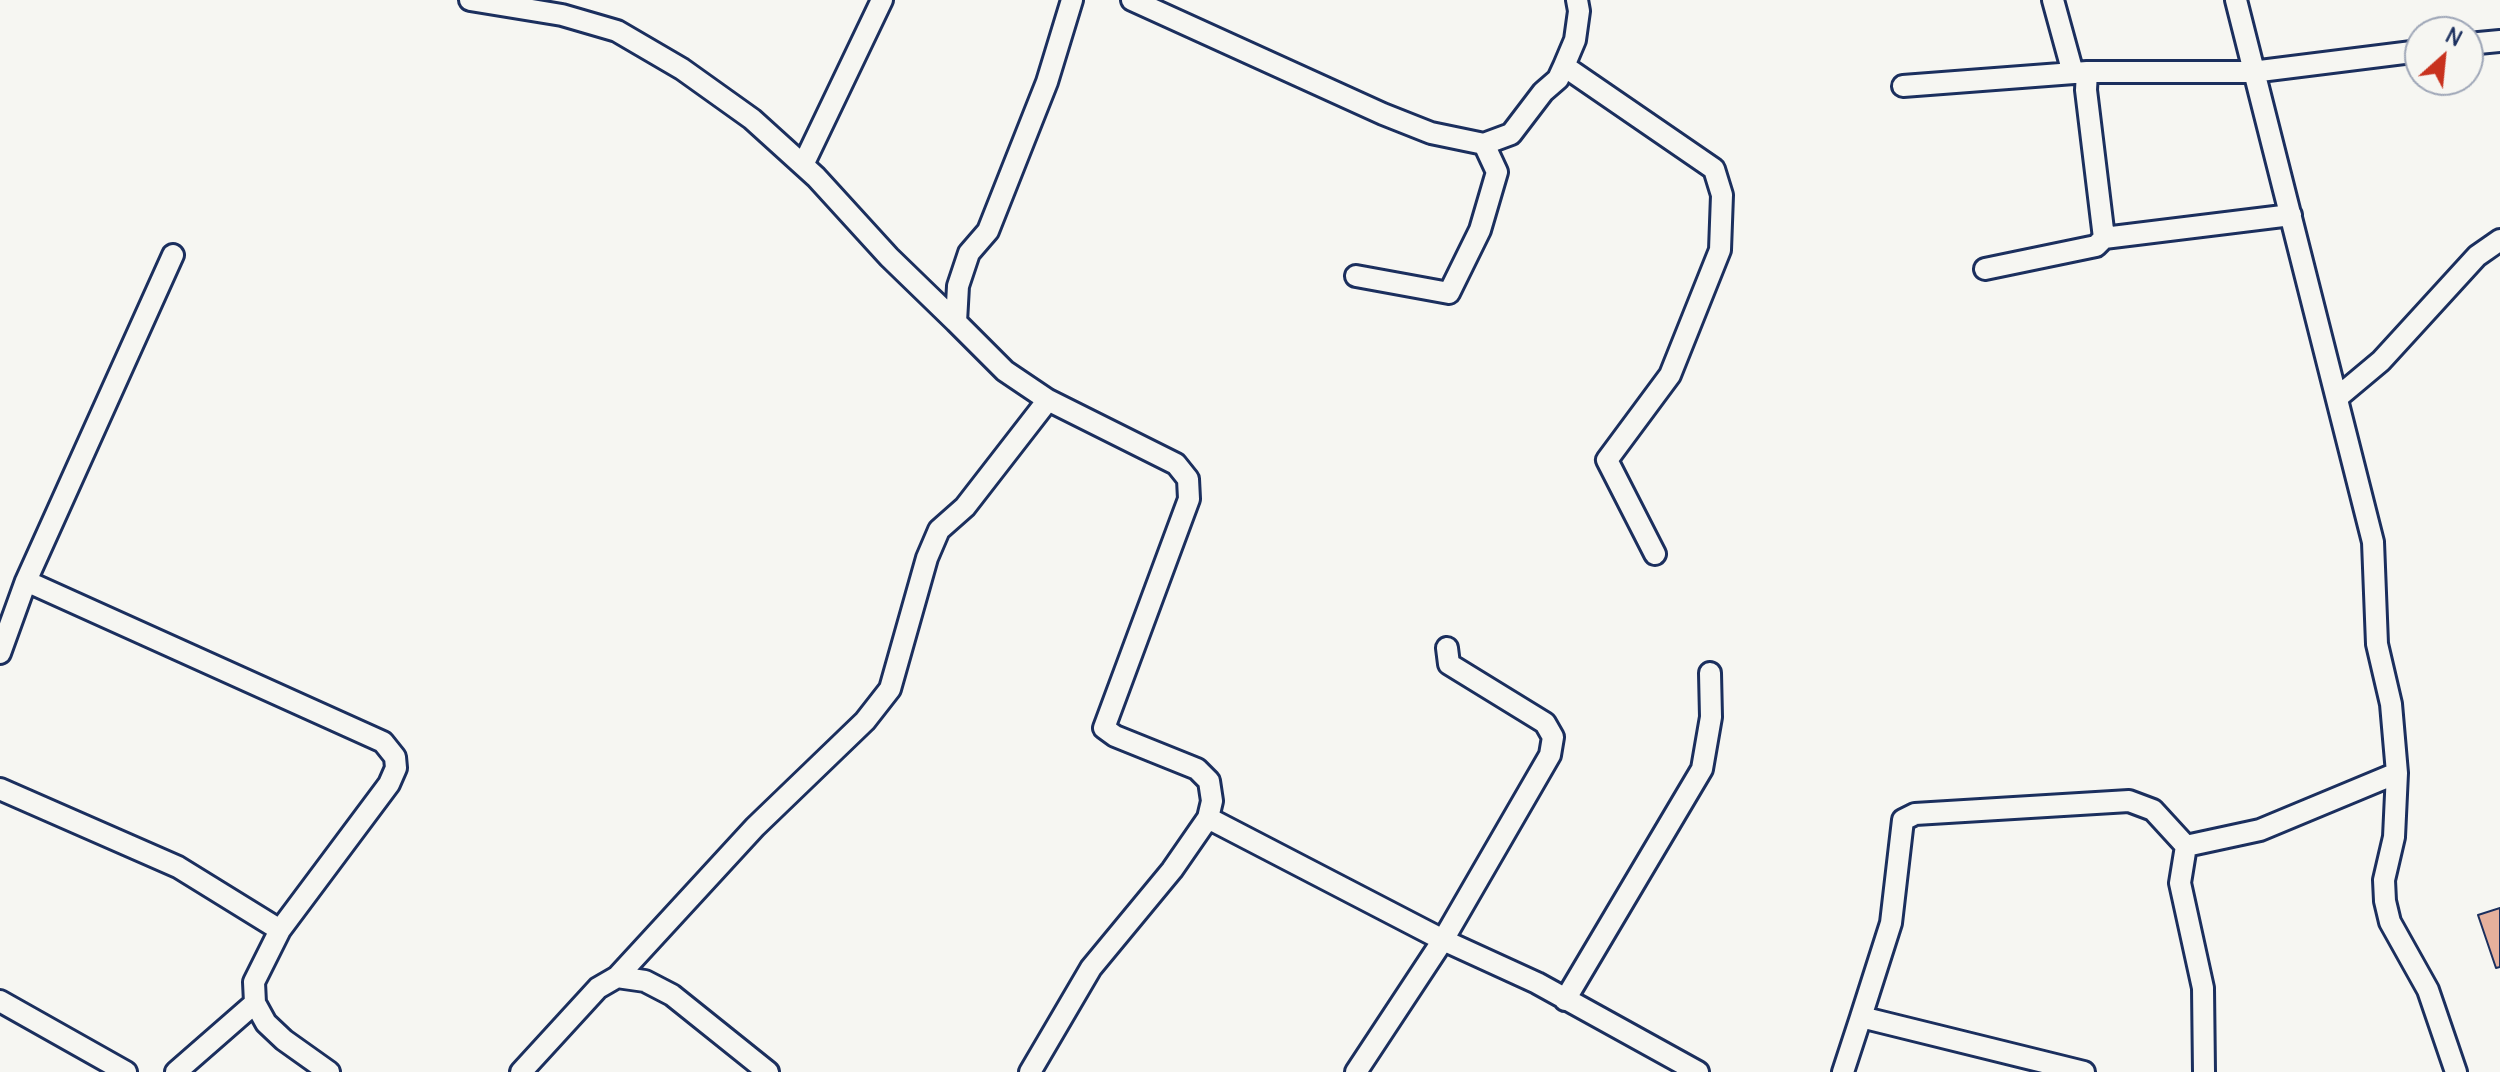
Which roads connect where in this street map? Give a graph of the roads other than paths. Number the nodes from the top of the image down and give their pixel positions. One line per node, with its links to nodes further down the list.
1 (470, 0): 15 (street)
2 (882, 0): 15 (street)
3 (1072, 0): 23 (street)
4 (1132, 0): 14 (street)
5 (1577, 0): 9 (street)
6 (2053, 0): 10 (street)
7 (2236, 0): 11 (street)
8 (2404, 53): 11 (street)
9 (1564, 66): 13 (street); 26 (street)
10 (2080, 72): 11 (street); 12 (street); 18 (street)
11 (2252, 72): 17 (street)
12 (1903, 86)
13 (1511, 134): 14 (street); 16 (street)
14 (1484, 144): 16 (street)
15 (803, 165): 23 (street)
16 (1497, 172): 22 (street)
17 (2291, 215): 18 (street); 24 (street)
18 (2104, 238): 21 (street)
19 (2500, 240): 24 (street)
20 (173, 255): 27 (street)
21 (1985, 269)
22 (1356, 276)
23 (956, 322): 25 (street)
24 (2338, 397): 31 (street)
25 (1048, 400): 33 (street); 37 (street)
26 (1655, 554)
27 (26, 581): 29 (street); 35 (street)
28 (1447, 648): 36 (street)
29 (0, 653)
30 (1710, 673): 38 (street)
31 (2397, 773): 34 (street); 53 (street)
32 (0, 789): 35 (street)
33 (1208, 818): 36 (street); 47 (street)
34 (2186, 846): 41 (street); 52 (street)
35 (280, 930): 40 (street)
36 (1443, 940): 38 (street); 48 (street)
37 (617, 977): 45 (street); 46 (street)
38 (1565, 1000): 49 (street)
39 (0, 1001): 42 (street)
40 (255, 1003): 43 (street); 44 (street)
41 (1861, 1017): 50 (street); 51 (street)
42 (126, 1072)
43 (176, 1072)
44 (329, 1072)
45 (521, 1072)
46 (768, 1072)
47 (1030, 1072)
48 (1356, 1072)
49 (1698, 1072)
50 (1843, 1072)
51 (2084, 1072)
52 (2204, 1072)
53 (2456, 1072)

